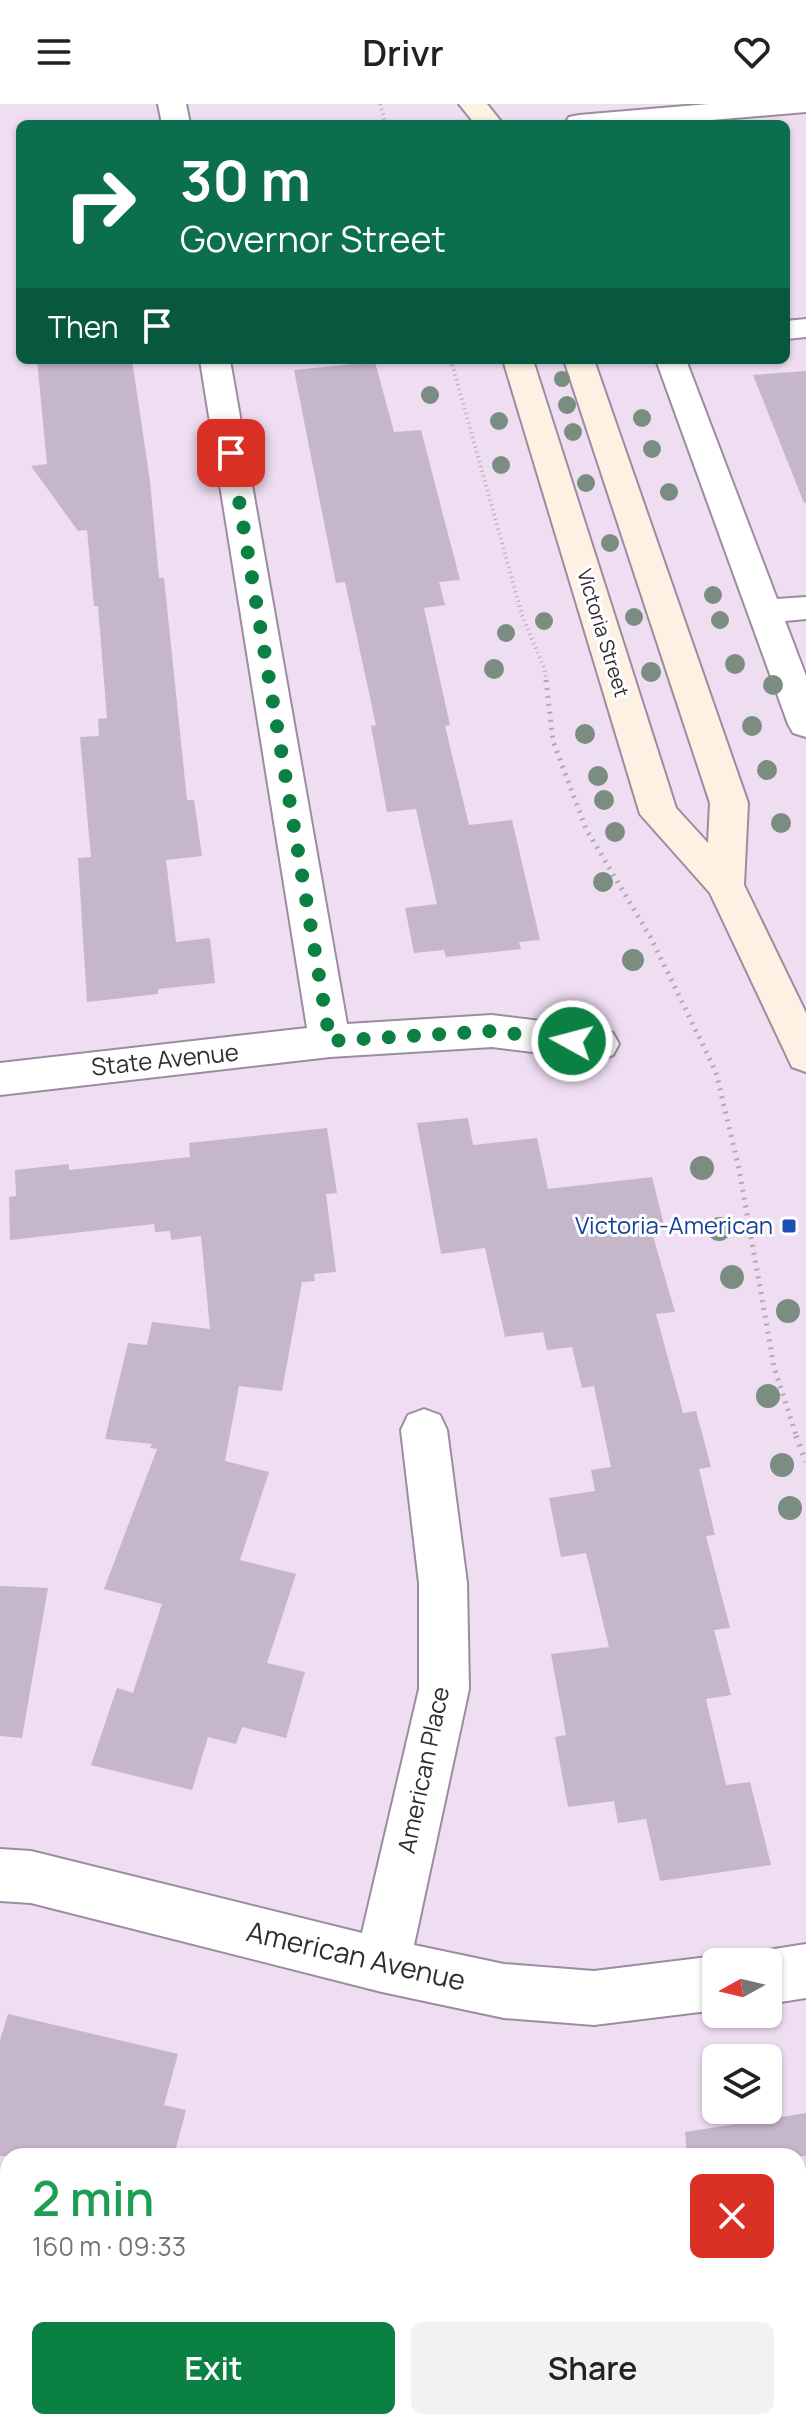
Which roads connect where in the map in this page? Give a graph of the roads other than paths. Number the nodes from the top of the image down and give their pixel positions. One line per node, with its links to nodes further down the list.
1 (806, 104): 2 (street)
2 (624, 120)
3 (216, 364): 11 (street)
4 (519, 364): 10 (main road, Victoria Street)
5 (580, 364): 10 (main road, Victoria Street)
6 (672, 364): 8 (street)
7 (806, 608): 8 (street)
8 (764, 612): 9 (street)
9 (806, 724)
10 (725, 885): 13 (main road, Victoria Street)
11 (330, 1041): 12 (street, State Avenue); 14 (street, State Avenue)
12 (599, 1044)
13 (806, 1056)
14 (0, 1079)
15 (424, 1430): 17 (street, American Place)
16 (0, 1875): 17 (street, American Avenue)
17 (382, 1965): 20 (street, American Avenue)
18 (806, 1971): 19 (street)
19 (782, 1975)
20 (702, 1985)

